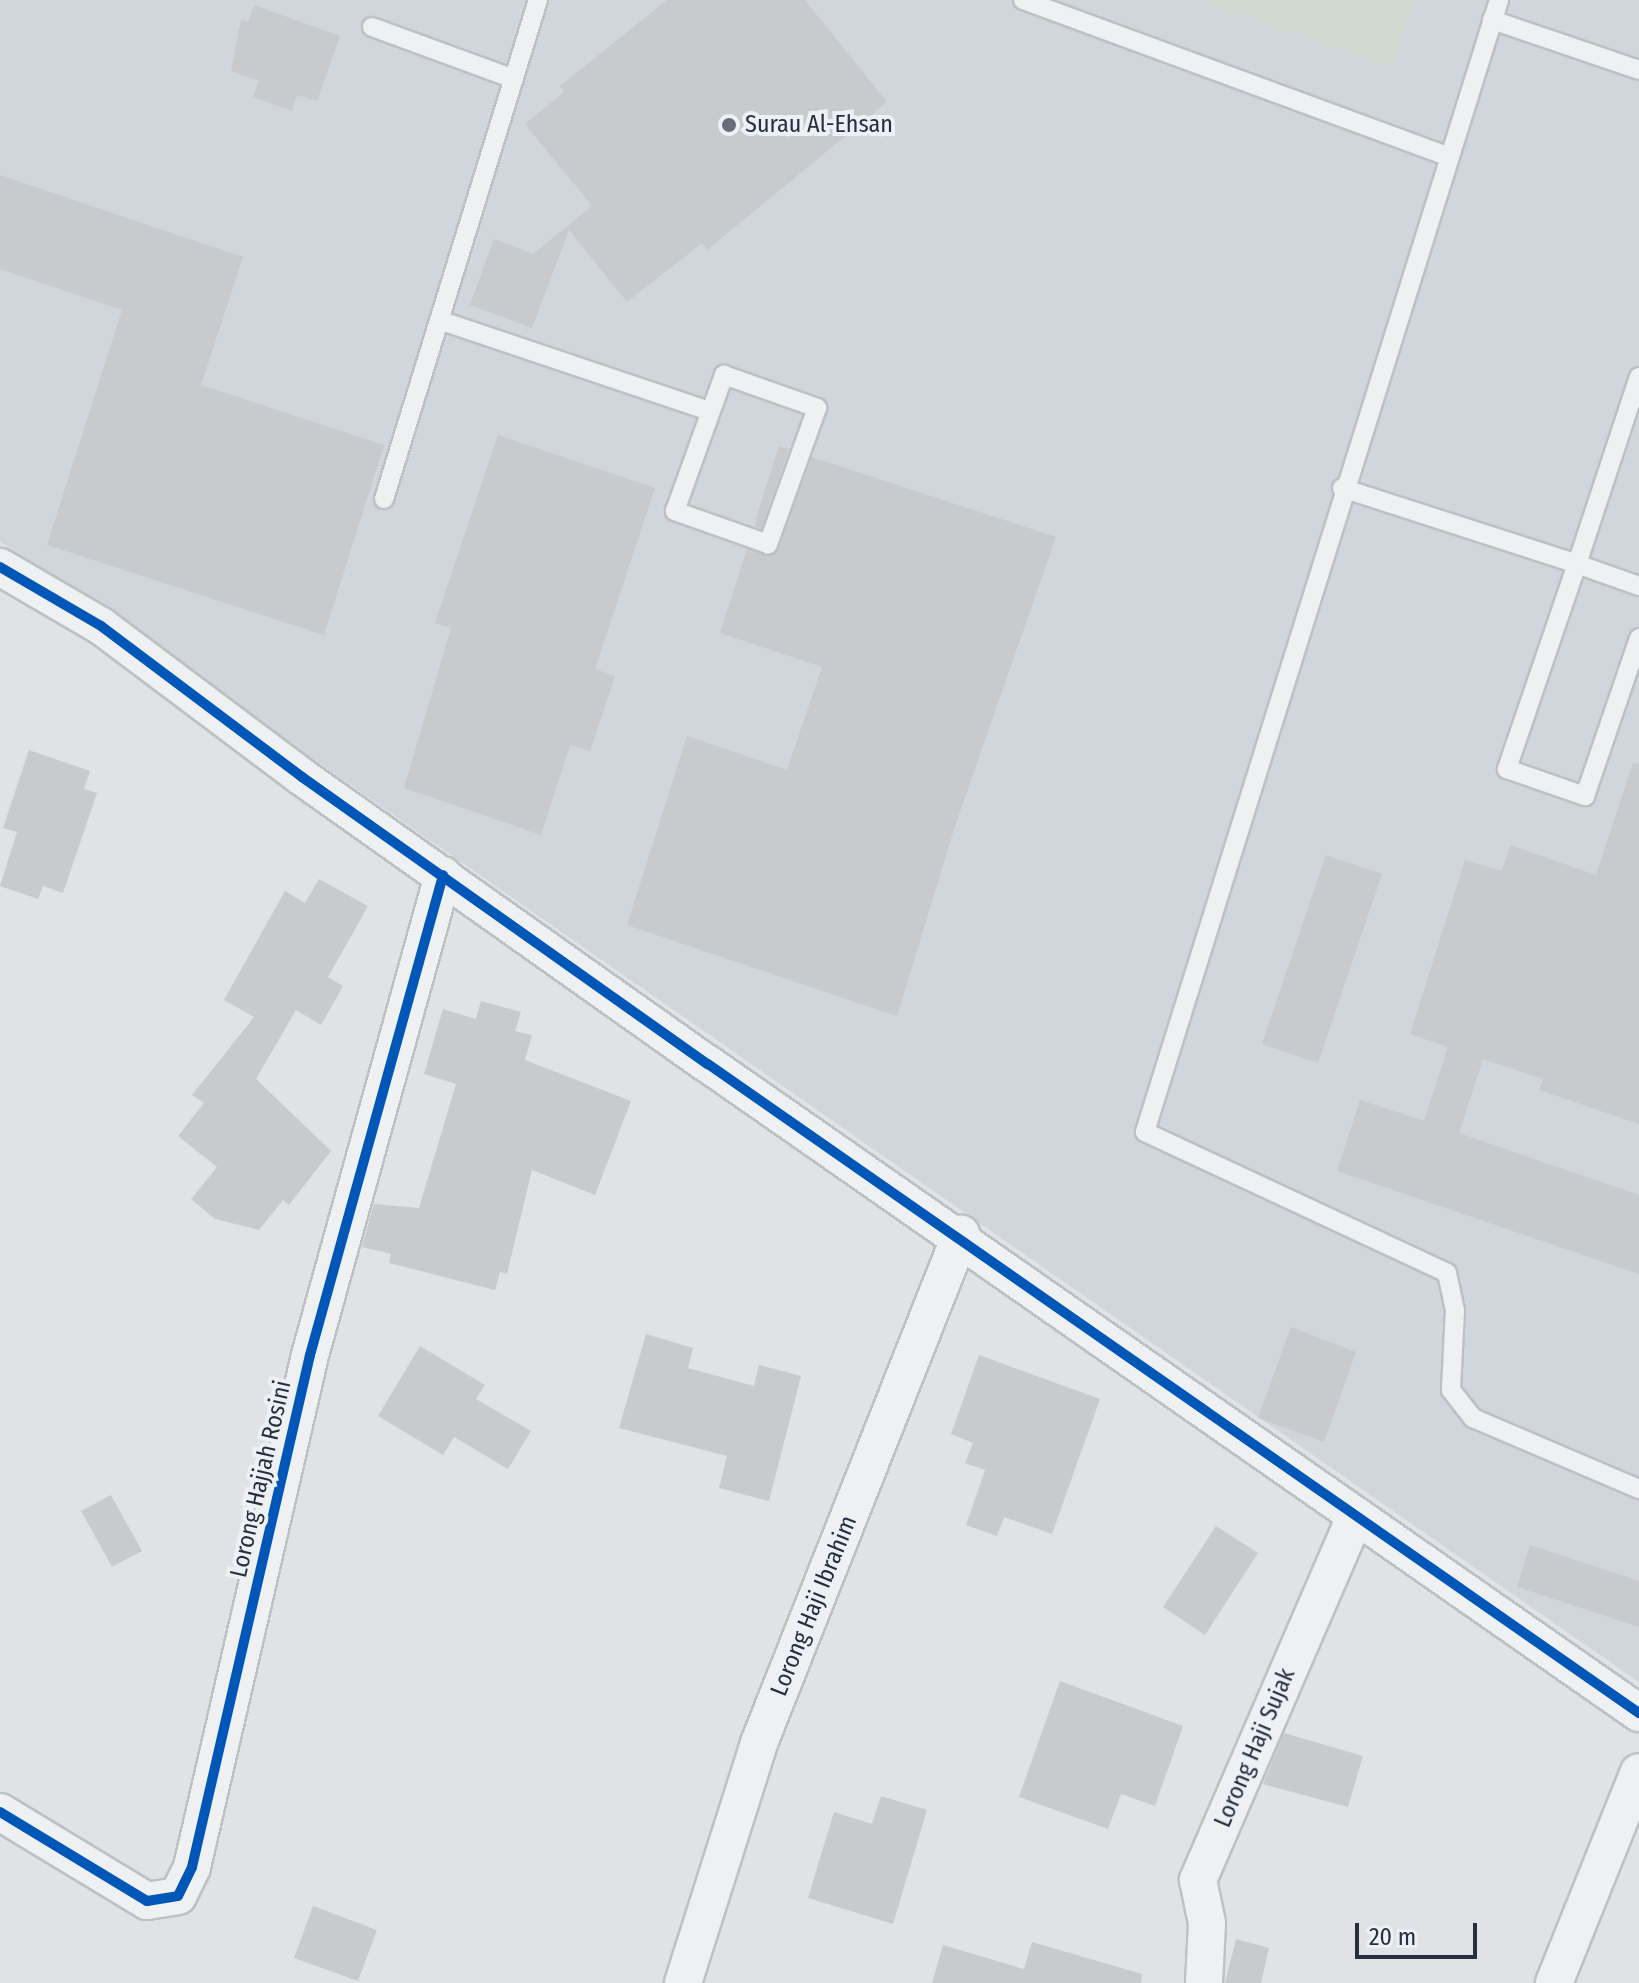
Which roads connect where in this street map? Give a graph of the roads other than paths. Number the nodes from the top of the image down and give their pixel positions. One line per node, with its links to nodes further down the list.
1 (538, 0): 7 (lane)
2 (1023, 0): 8 (lane)
3 (1499, 0): 4 (lane)
4 (1492, 20): 6 (lane); 8 (lane)
5 (372, 27): 7 (lane)
6 (1639, 70)
7 (514, 79): 9 (lane)
8 (1448, 156): 13 (lane)
9 (439, 320): 11 (lane); 14 (lane)
10 (1639, 377): 12 (lane)
11 (710, 411): 11 (lane)
12 (1631, 427): 15 (lane)
13 (1342, 488): 15 (lane); 21 (lane)
14 (384, 499)
15 (1577, 564): 17 (lane); 18 (lane)
16 (0, 567): 19 (street)
17 (1639, 586)
18 (1639, 638)
19 (443, 875): 20 (street); 25 (street, Lorong Hajjah Rosini)
20 (961, 1234): 22 (street); 26 (street, Lorong Haji Ibrahim)
21 (1639, 1489)
22 (1354, 1520): 23 (street); 27 (street, Lorong Haji Sujak)
23 (1639, 1713)
24 (1639, 1772): 28 (street)
25 (0, 1812)
26 (683, 1983)
27 (1204, 1983)
28 (1554, 1983)

